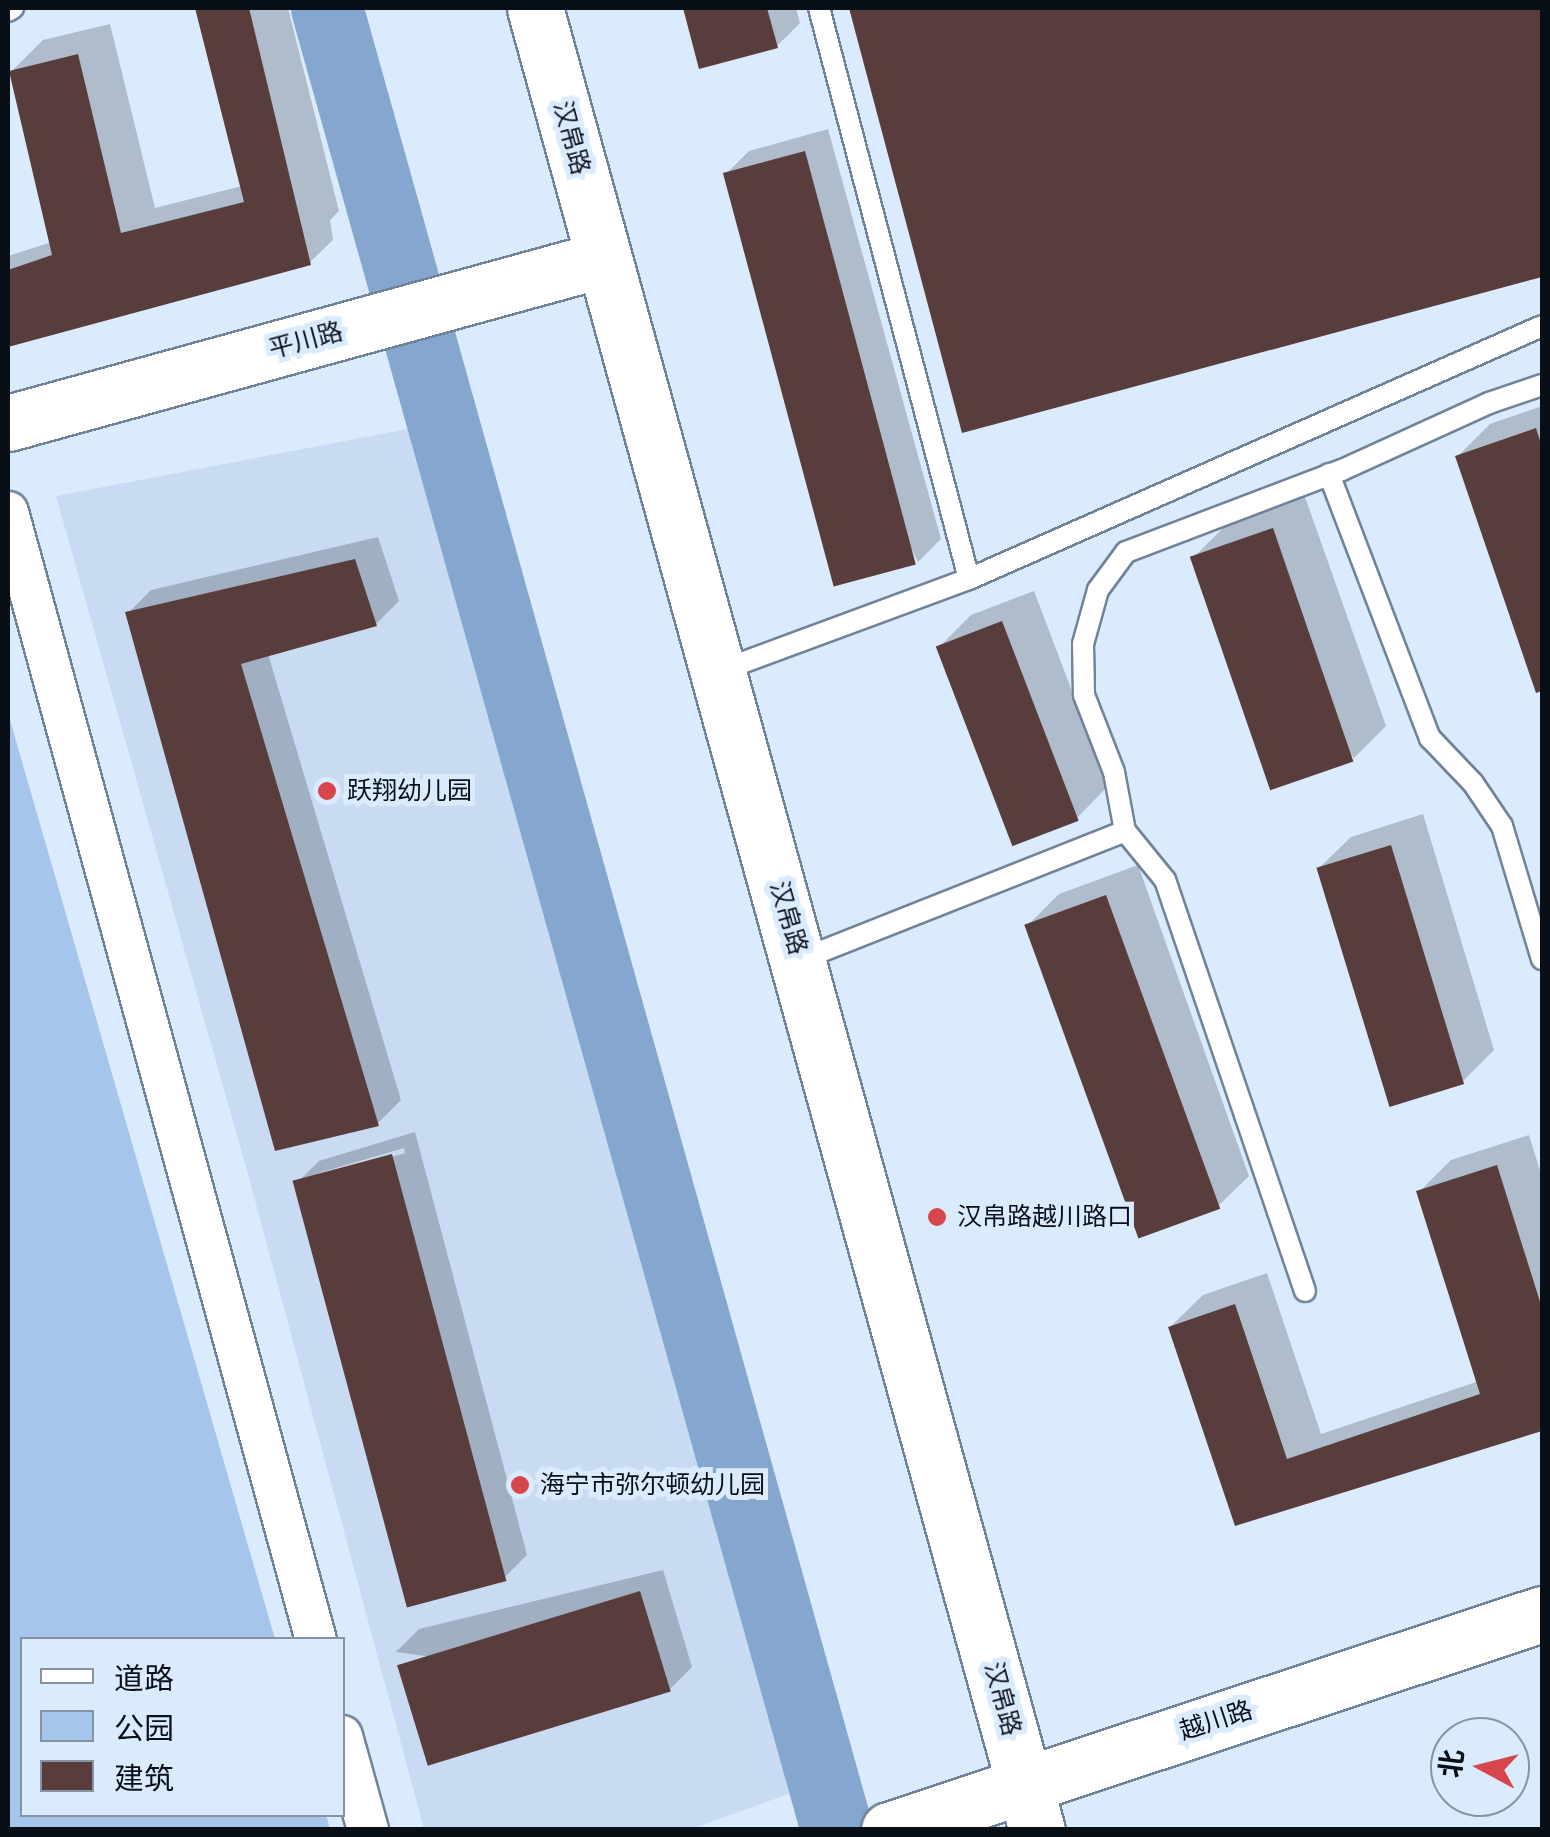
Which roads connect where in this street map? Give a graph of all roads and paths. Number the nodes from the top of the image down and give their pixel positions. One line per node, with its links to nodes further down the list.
1 (536, 8): 3 (street, 汉帛路)
2 (820, 8): 9 (lane)
3 (582, 266): 6 (street, 平川路); 10 (street, 汉帛路)
4 (1542, 326): 9 (lane)
5 (1542, 385): 7 (lane)
6 (8, 423)
7 (1329, 474): 11 (lane); 12 (lane)
8 (8, 512): 16 (street)
9 (969, 579): 10 (lane)
10 (718, 672): 13 (street, 汉帛路)
11 (1124, 831): 13 (lane); 14 (lane)
12 (1542, 958)
13 (800, 960): 18 (street, 汉帛路)
14 (1305, 1291)
15 (1542, 1614): 18 (street, 越川路)
16 (315, 1637)
17 (345, 1747): 19 (street)
18 (1016, 1804): 20 (street, 越川路)
19 (368, 1830)
20 (890, 1830)

